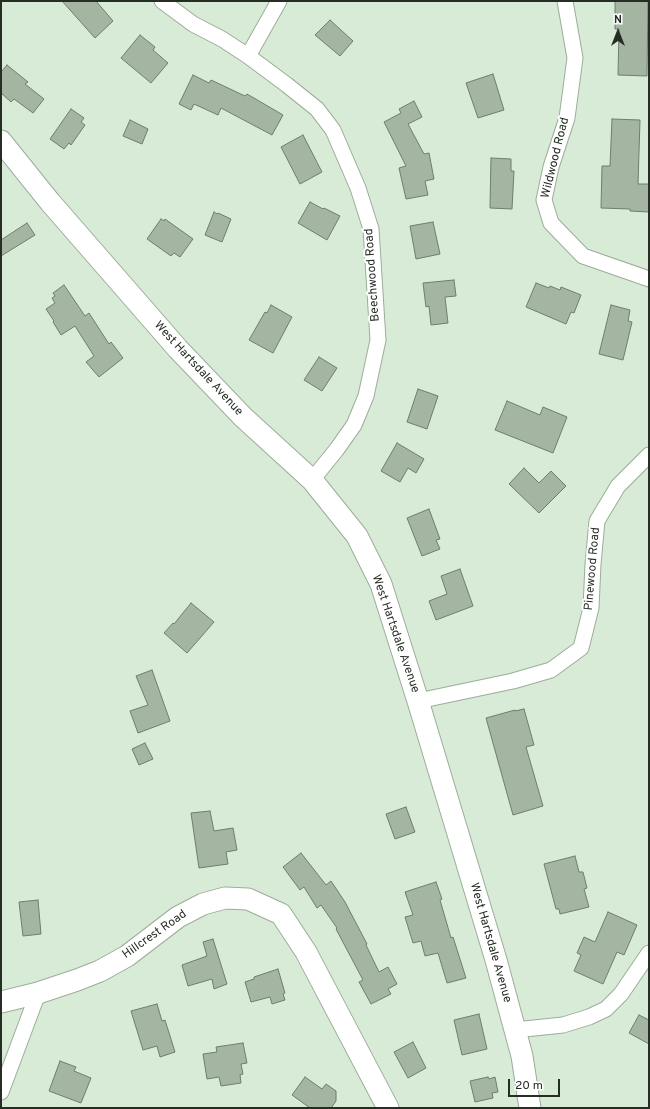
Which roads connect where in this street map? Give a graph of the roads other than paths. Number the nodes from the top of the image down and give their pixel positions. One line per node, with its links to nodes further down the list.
1 (162, 1): 4 (street, Beechwood Road)
2 (279, 1): 4 (street)
3 (565, 1): 6 (street, Wildwood Road)
4 (248, 56): 8 (street, Beechwood Road)
5 (1, 141): 8 (main road, West Hartsdale Avenue)
6 (649, 279)
7 (649, 455): 9 (street, Pinewood Road)
8 (312, 480): 9 (main road, West Hartsdale Avenue)
9 (418, 701): 13 (main road, West Hartsdale Avenue)
10 (649, 953): 13 (street)
11 (38, 993): 12 (main road, Hillcrest Road); 14 (street); 15 (main road, Hillcrest Road)
12 (1, 1002)
13 (515, 1030): 16 (main road, West Hartsdale Avenue)
14 (1, 1092)
15 (388, 1108)
16 (530, 1108)

